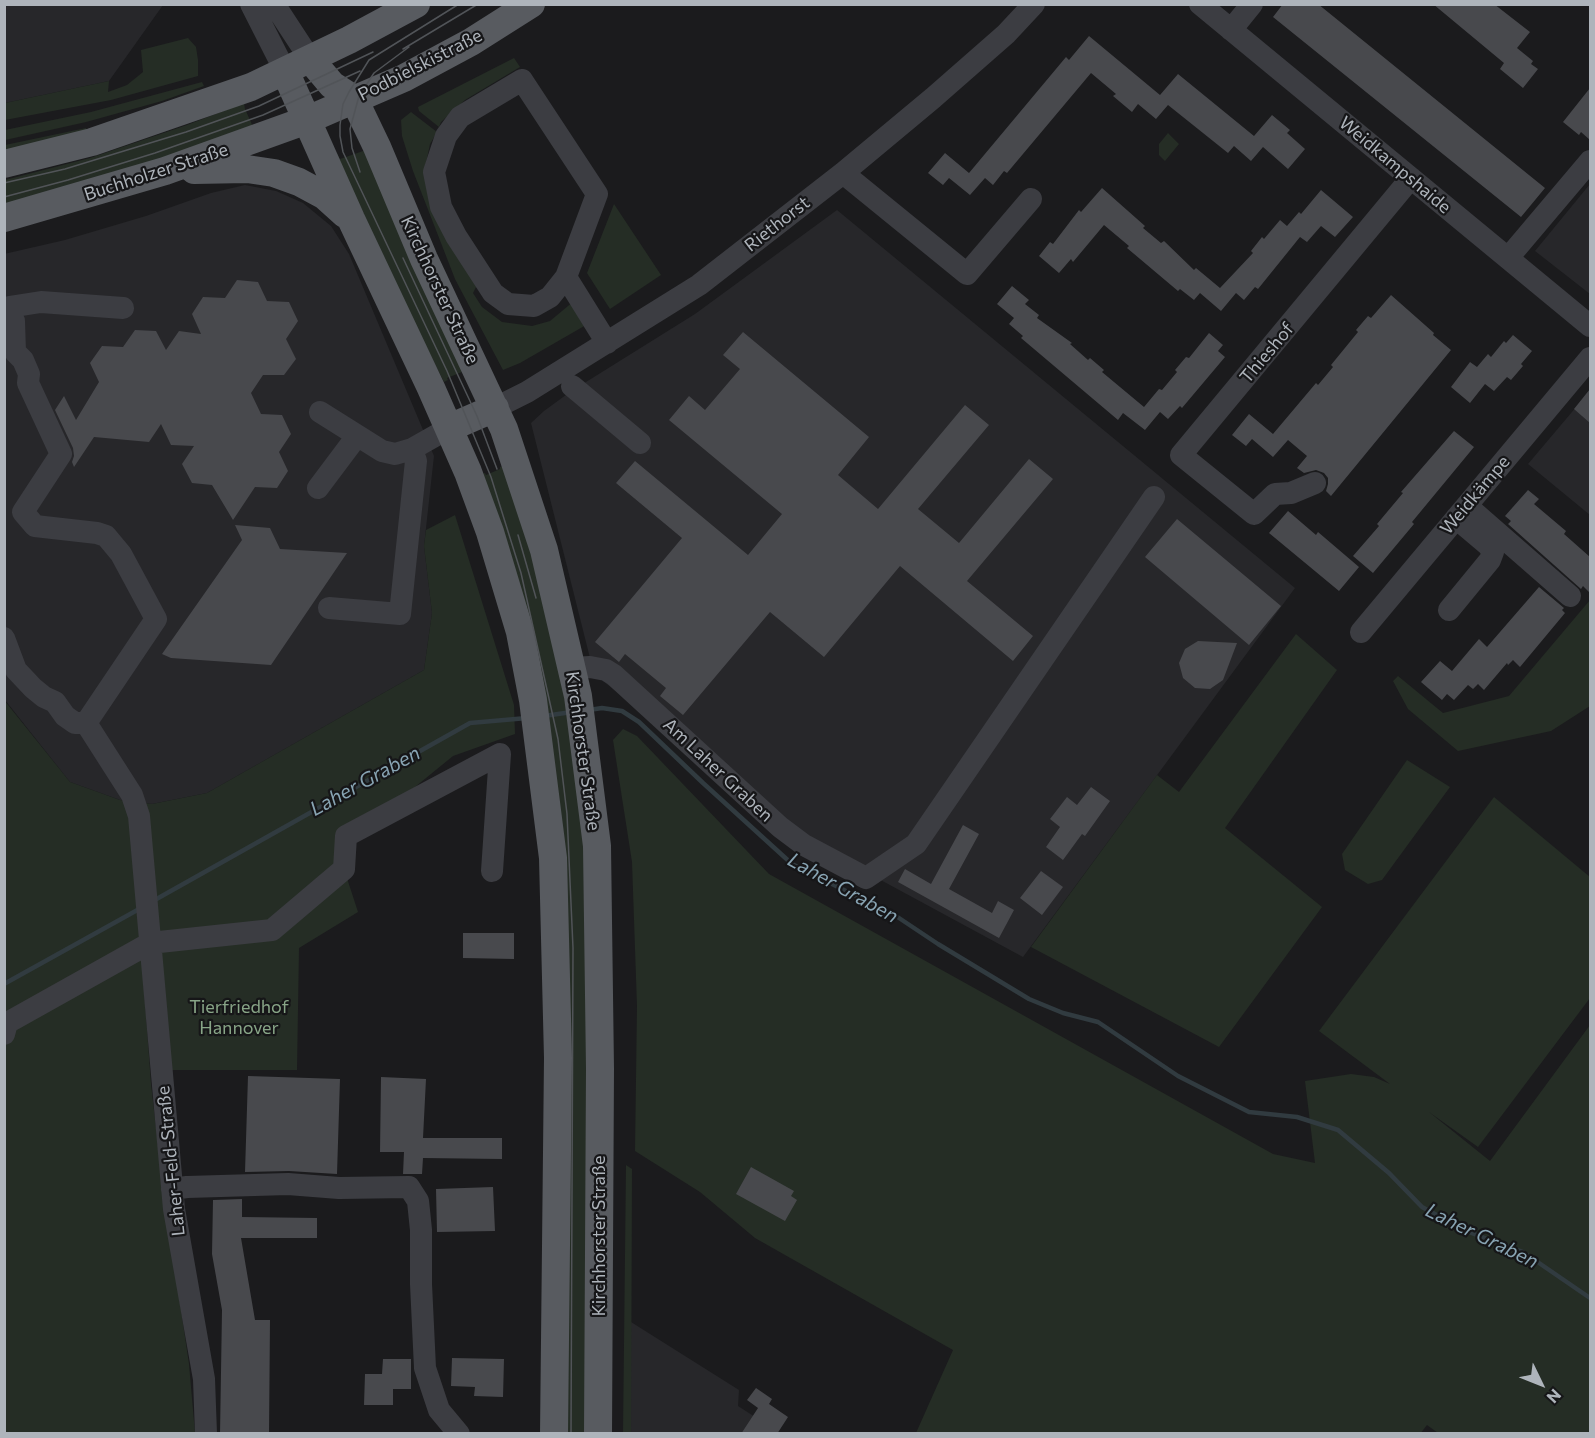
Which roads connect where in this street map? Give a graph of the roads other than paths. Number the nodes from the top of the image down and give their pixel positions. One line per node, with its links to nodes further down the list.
1 (251, 4): 10 (street)
2 (274, 4): 9 (street)
3 (416, 4): 9 (main road)
4 (531, 4): 11 (main road, Podbielskistraße)
5 (1034, 4): 16 (street, Riethorst)
6 (1200, 4): 8 (street, Weidkampshaide)
7 (1252, 4): 8 (street)
8 (1231, 30): 17 (street, Weidkampshaide)
9 (310, 59): 10 (main road); 11 (main road, Kirchhorster Straße)
10 (285, 72): 12 (main road); 14 (main road)
11 (354, 99): 12 (main road, Podbielskistraße); 29 (main road, Kirchhorster Straße)
12 (307, 120): 15 (main road, Buchholzer Straße); 20 (main road)
13 (1590, 161): 21 (street)
14 (4, 164)
15 (165, 171): 19 (main road, Buchholzer Straße); 20 (main road)
16 (843, 173): 18 (street); 26 (street, Riethorst)
17 (1411, 178): 21 (street, Weidkampshaide); 35 (street, Thieshof)
18 (1031, 199)
19 (4, 218)
20 (351, 219): 31 (main road)
21 (1508, 258): 25 (street, Weidkampshaide)
22 (566, 277): 22 (street); 26 (street)
23 (123, 309): 24 (street)
24 (4, 314): 45 (street)
25 (1590, 326)
26 (607, 343): 29 (street, Riethorst)
27 (1590, 358): 38 (street, Weidkämpe)
28 (572, 386): 33 (street)
29 (495, 408): 31 (main road); 44 (main road, Kirchhorster Straße)
30 (320, 412): 32 (street)
31 (449, 428): 34 (street); 52 (main road)
32 (357, 436): 34 (street); 36 (street)
33 (640, 443)
34 (412, 449): 40 (street)
35 (1315, 483)
36 (318, 488)
37 (1154, 497): 44 (street, Am Laher Graben)
38 (1461, 512): 39 (street); 41 (street); 42 (street, Weidkämpe)
39 (1570, 596)
40 (329, 608)
41 (1449, 610)
42 (1361, 632)
43 (4, 638): 45 (street)
44 (572, 668): 53 (main road, Kirchhorster Straße)
45 (86, 723): 47 (street, Laher-Feld-Straße)
46 (492, 871): 47 (street)
47 (150, 943): 48 (street); 49 (street, Laher-Feld-Straße)
48 (4, 1034)
49 (172, 1189): 50 (street, Laher-Feld-Straße); 51 (street)
50 (206, 1434)
51 (459, 1434)
52 (554, 1434)
53 (598, 1434)

